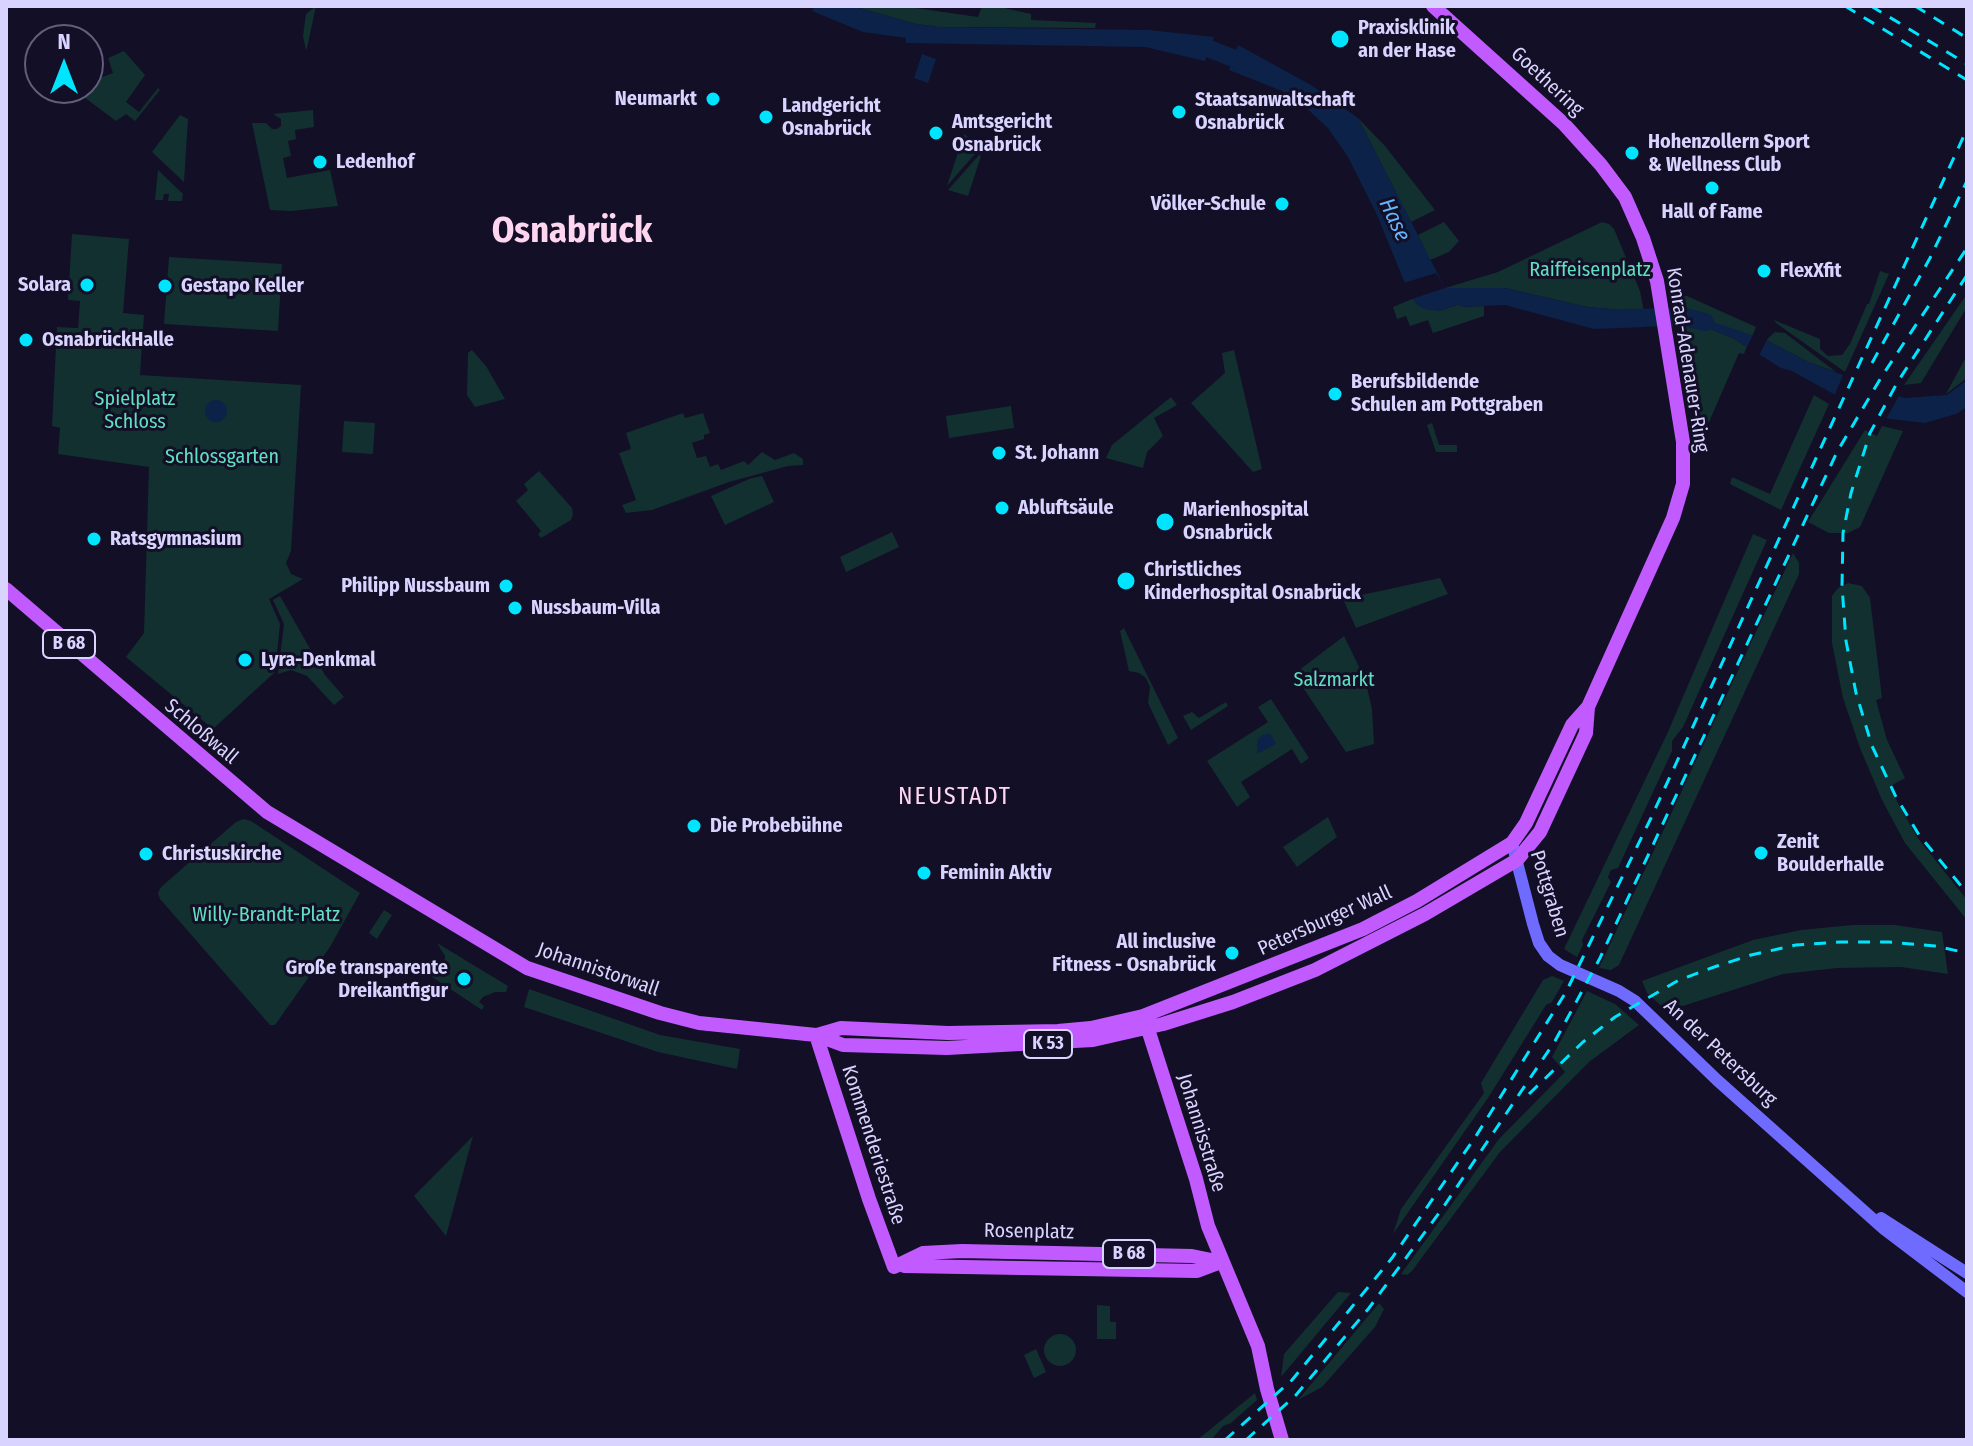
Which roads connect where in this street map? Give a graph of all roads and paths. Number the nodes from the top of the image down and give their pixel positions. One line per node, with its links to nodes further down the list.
1 (1433, 6): 2 (main road, Goethering)
2 (1625, 197): 4 (main road, Konrad-Adenauer-Ring)
3 (6, 589): 7 (main road, Schloßwall / B 68)
4 (1588, 707): 5 (main road, Konrad-Adenauer-Ring); 6 (main road, Konrad-Adenauer-Ring)
5 (1512, 843): 6 (main road, Pottgraben); 9 (main road, Petersburger Wall / K 53)
6 (1517, 860): 8 (main road, Pottgraben); 9 (main road, Petersburger Wall / K 53)
7 (385, 885): 10 (main road, Johannistorwall / B 68)
8 (1548, 956): 11 (main road, An der Petersburg)
9 (1146, 1022): 10 (main road, Johannistorwall / K 53); 12 (main road, Johannisstraße)
10 (816, 1035): 13 (main road, Kommenderiestraße / B 68)
11 (1852, 1198): 14 (main road, An der Petersburg); 15 (main road, An der Petersburg)
12 (1221, 1262): 13 (main road, Rosenplatz / B 68); 16 (main road, Johannisstraße)
13 (894, 1267)
14 (1967, 1273)
15 (1967, 1292)
16 (1283, 1439)

